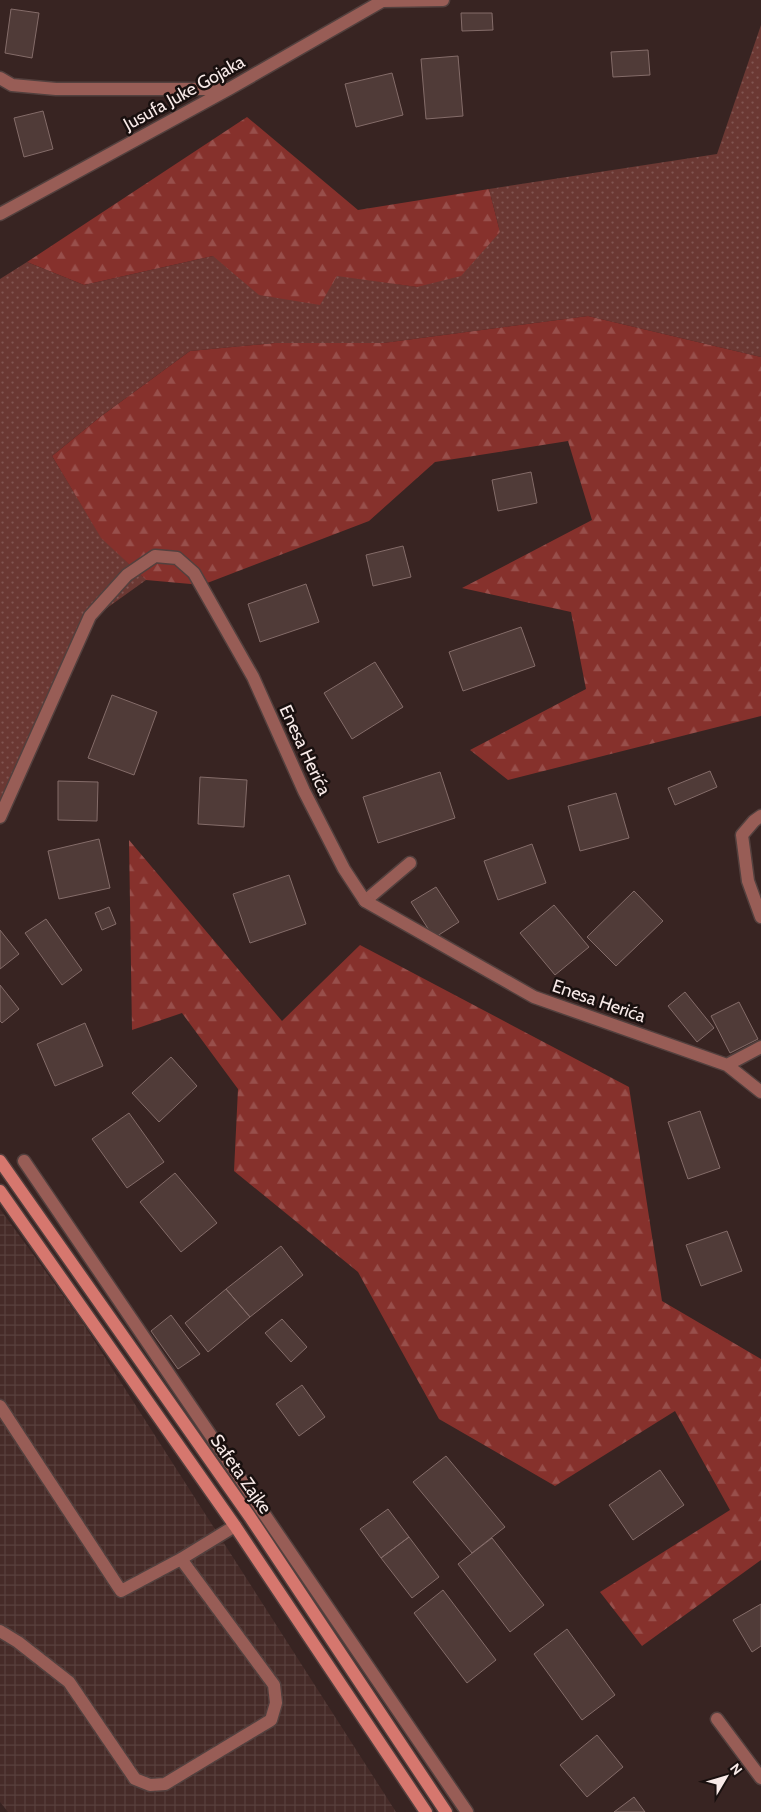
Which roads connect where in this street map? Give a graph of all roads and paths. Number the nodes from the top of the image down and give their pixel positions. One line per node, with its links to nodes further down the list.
1 (443, 0): 2 (street, Jusufa Juke Gojaka)
2 (384, 1): 4 (street, Jusufa Juke Gojaka)
3 (0, 78): 4 (street)
4 (229, 89): 5 (street, Jusufa Juke Gojaka)
5 (0, 214)
6 (761, 816): 10 (street)
7 (0, 817): 9 (street, Enesa Herića)
8 (410, 863): 9 (street)
9 (365, 901): 12 (street, Enesa Herića)
10 (761, 917)
11 (761, 1047): 12 (street)
12 (727, 1065): 13 (street, Enesa Herića)
13 (761, 1092)
14 (0, 1161): 24 (main road, Safeta Zajke)
15 (24, 1161): 25 (street)
16 (0, 1191): 18 (main road, Safeta Zajke)
17 (0, 1406): 19 (street)
18 (235, 1526): 19 (street); 23 (main road, Safeta Zajke)
19 (181, 1559): 20 (street)
20 (0, 1631)
21 (717, 1719): 22 (street)
22 (761, 1778)
23 (426, 1812)
24 (446, 1812)
25 (467, 1812)

